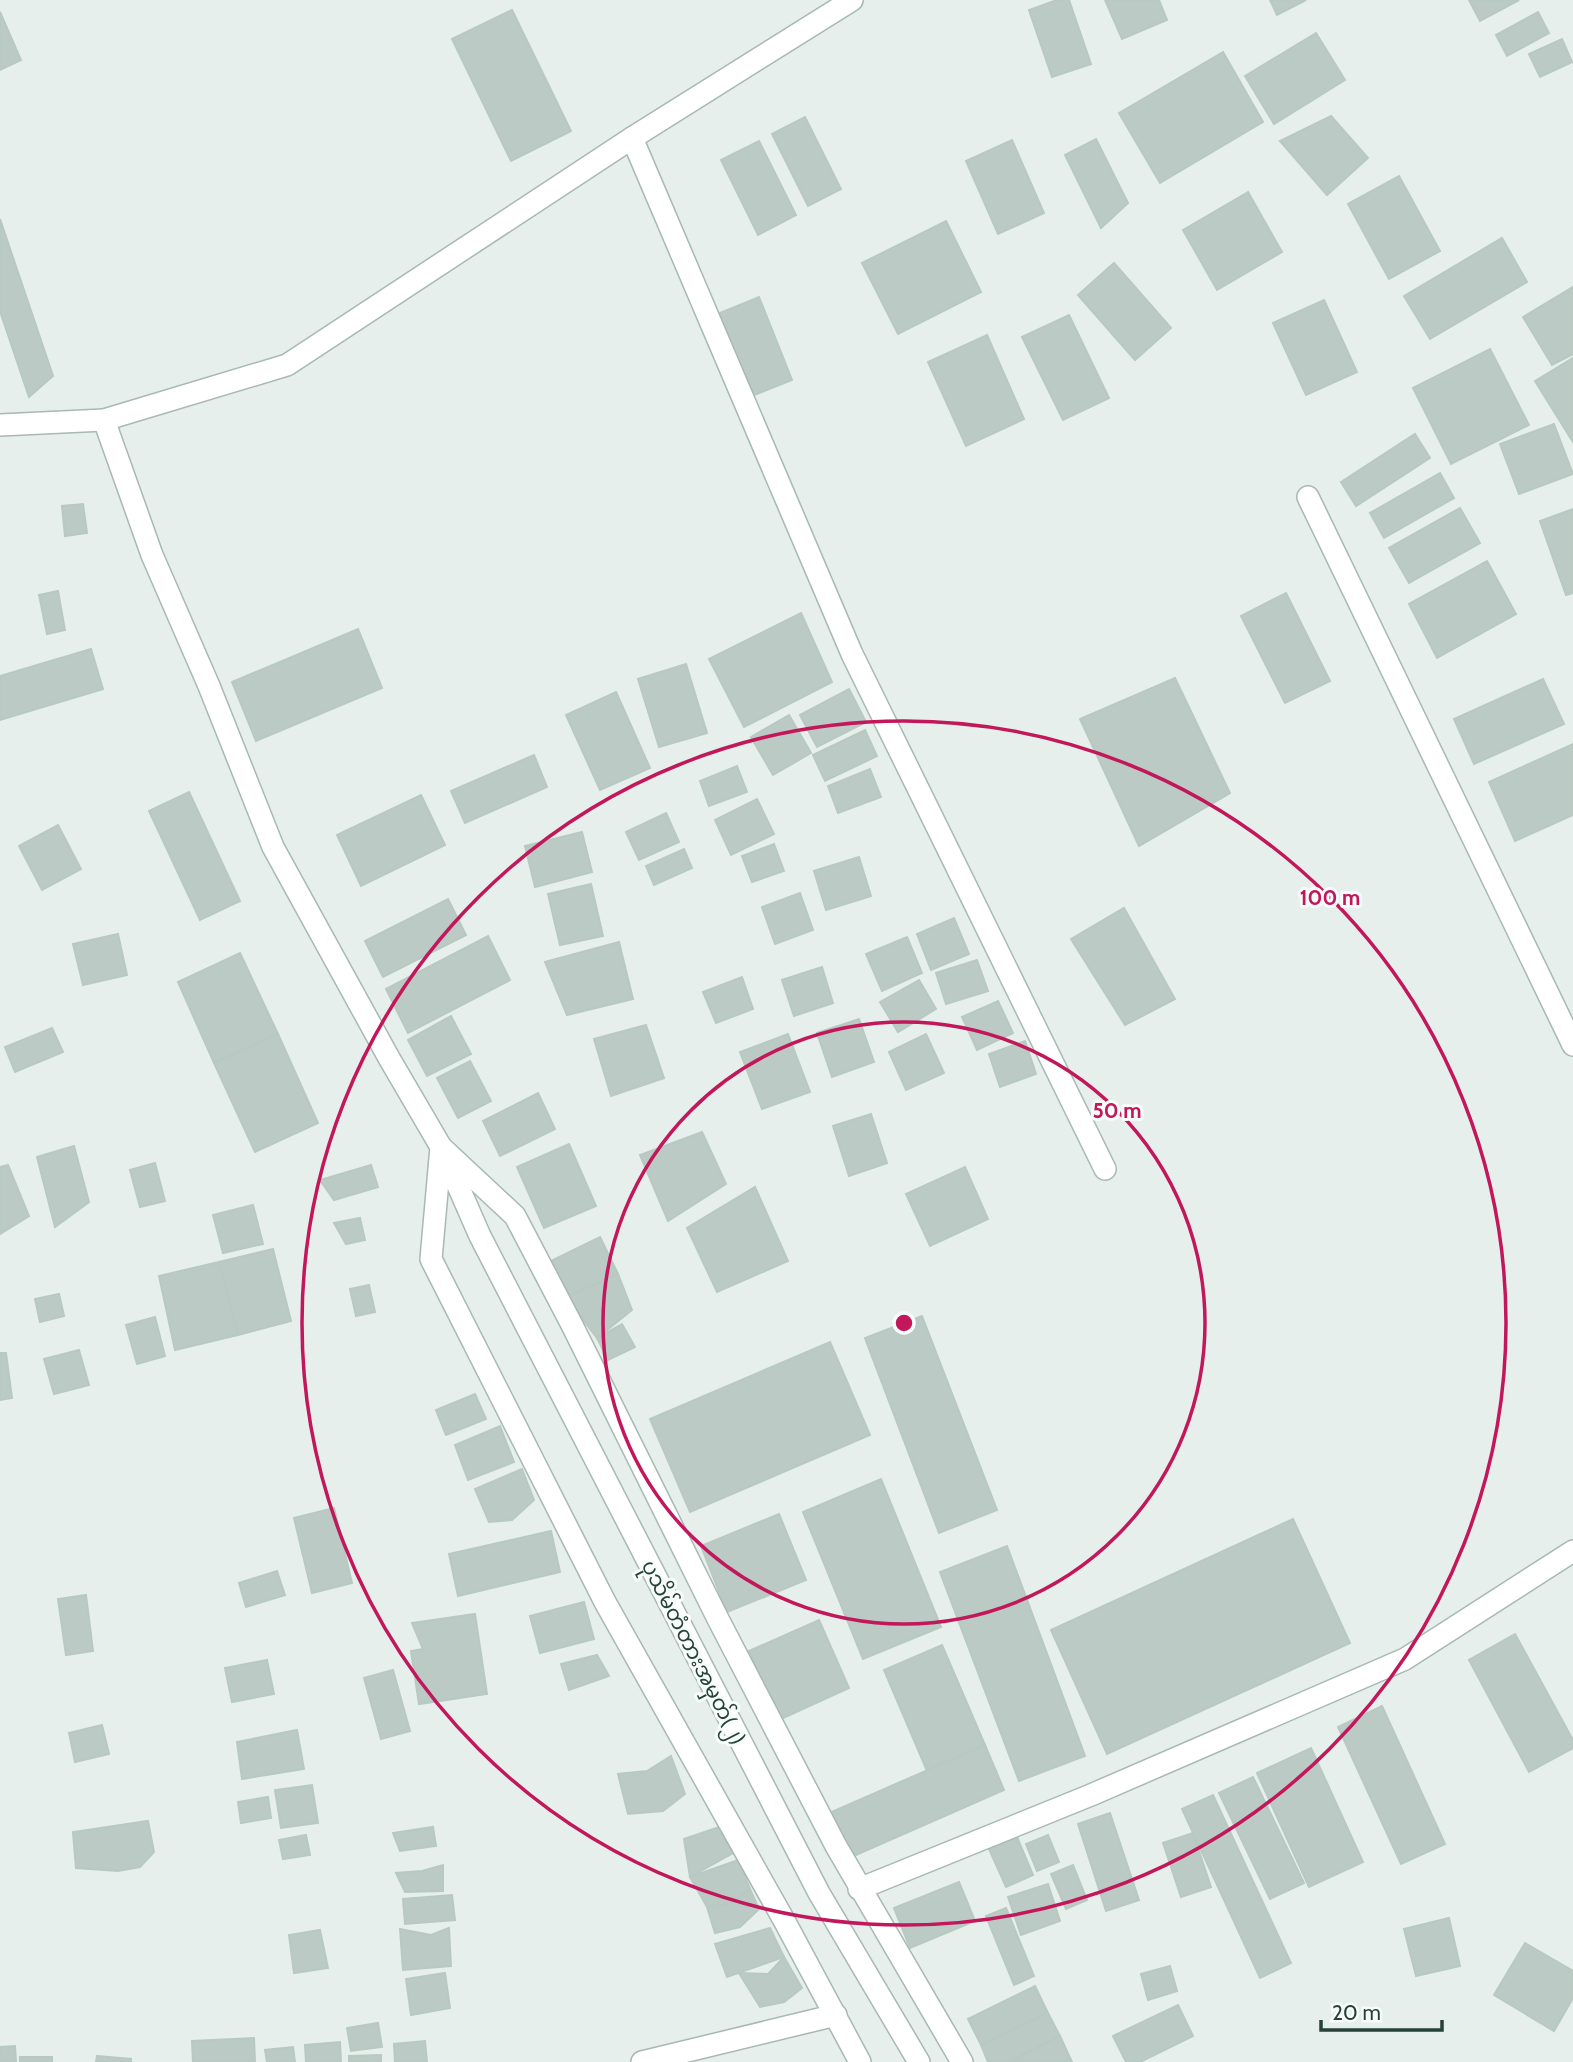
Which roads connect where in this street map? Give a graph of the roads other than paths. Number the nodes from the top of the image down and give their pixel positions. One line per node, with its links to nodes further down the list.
1 (852, 0): 2 (street)
2 (632, 138): 3 (street); 8 (street)
3 (104, 420): 4 (street); 7 (street)
4 (0, 425)
5 (1308, 497): 6 (street)
6 (1573, 1045)
7 (441, 1147): 10 (street); 11 (street); 14 (street, ပုသိမ်တံတားအမှတ်(၂))
8 (1105, 1169)
9 (1573, 1551): 10 (street)
10 (859, 1889): 15 (street)
11 (836, 2015): 12 (street); 13 (street)
12 (642, 2062)
13 (860, 2062)
14 (919, 2062)
15 (962, 2062)

